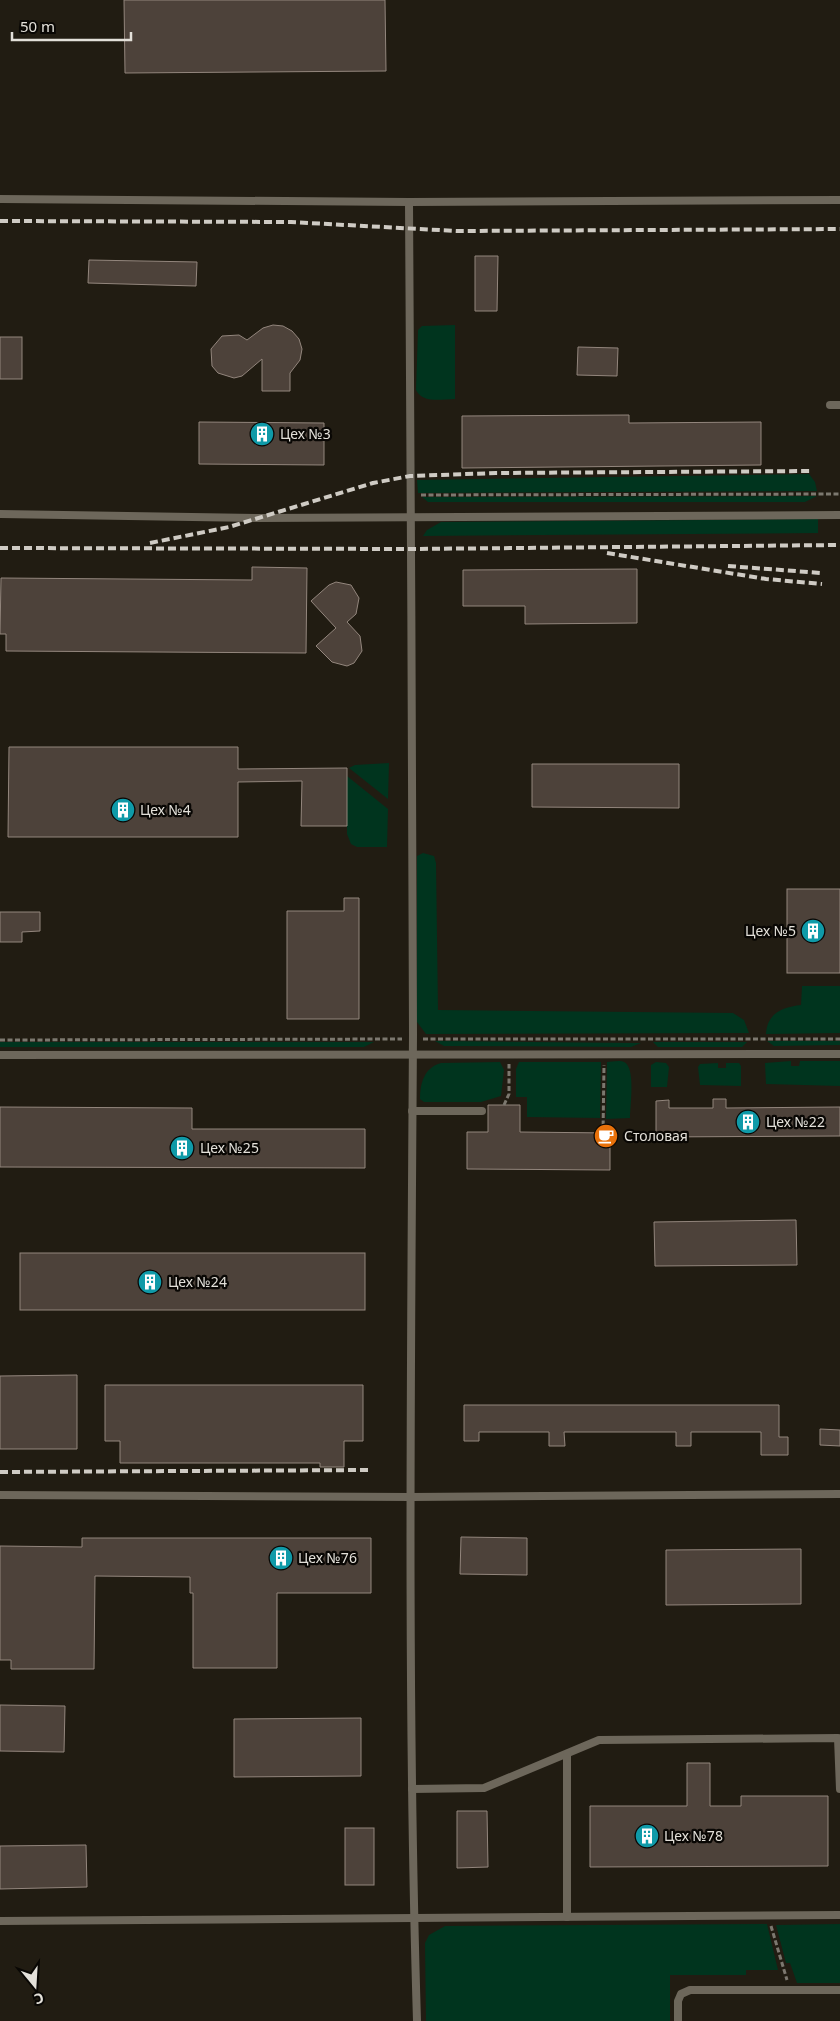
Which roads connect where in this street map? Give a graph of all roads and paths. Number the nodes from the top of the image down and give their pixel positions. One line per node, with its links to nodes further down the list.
1 (0, 199): 3 (lane)
2 (840, 200): 3 (lane)
3 (409, 202): 7 (lane)
4 (830, 405): 5 (lane)
5 (840, 405)
6 (840, 494): 7 (path)
7 (410, 495): 10 (lane)
8 (0, 514): 10 (lane)
9 (840, 515): 10 (lane)
10 (410, 518): 13 (lane)
11 (840, 1039): 13 (path)
12 (0, 1040): 13 (path)
13 (413, 1040): 17 (lane)
14 (604, 1054): 15 (lane); 18 (lane); 22 (path)
15 (840, 1054)
16 (0, 1055): 17 (lane)
17 (412, 1055): 18 (lane); 20 (lane)
18 (509, 1055): 19 (path)
19 (504, 1105)
20 (412, 1111): 21 (lane); 25 (lane)
21 (482, 1111)
22 (602, 1133)
23 (840, 1494): 25 (lane)
24 (0, 1495): 25 (lane)
25 (411, 1497): 27 (lane)
26 (567, 1755): 27 (lane); 28 (lane); 32 (lane)
27 (412, 1789): 31 (lane)
28 (840, 1789)
29 (840, 1915): 30 (lane)
30 (768, 1916): 32 (lane); 34 (path)
31 (414, 1917): 32 (lane); 33 (lane); 36 (lane)
32 (567, 1917)
33 (0, 1921)
34 (790, 1990): 35 (lane); 37 (lane)
35 (840, 1990)
36 (417, 2021)
37 (678, 2021)

